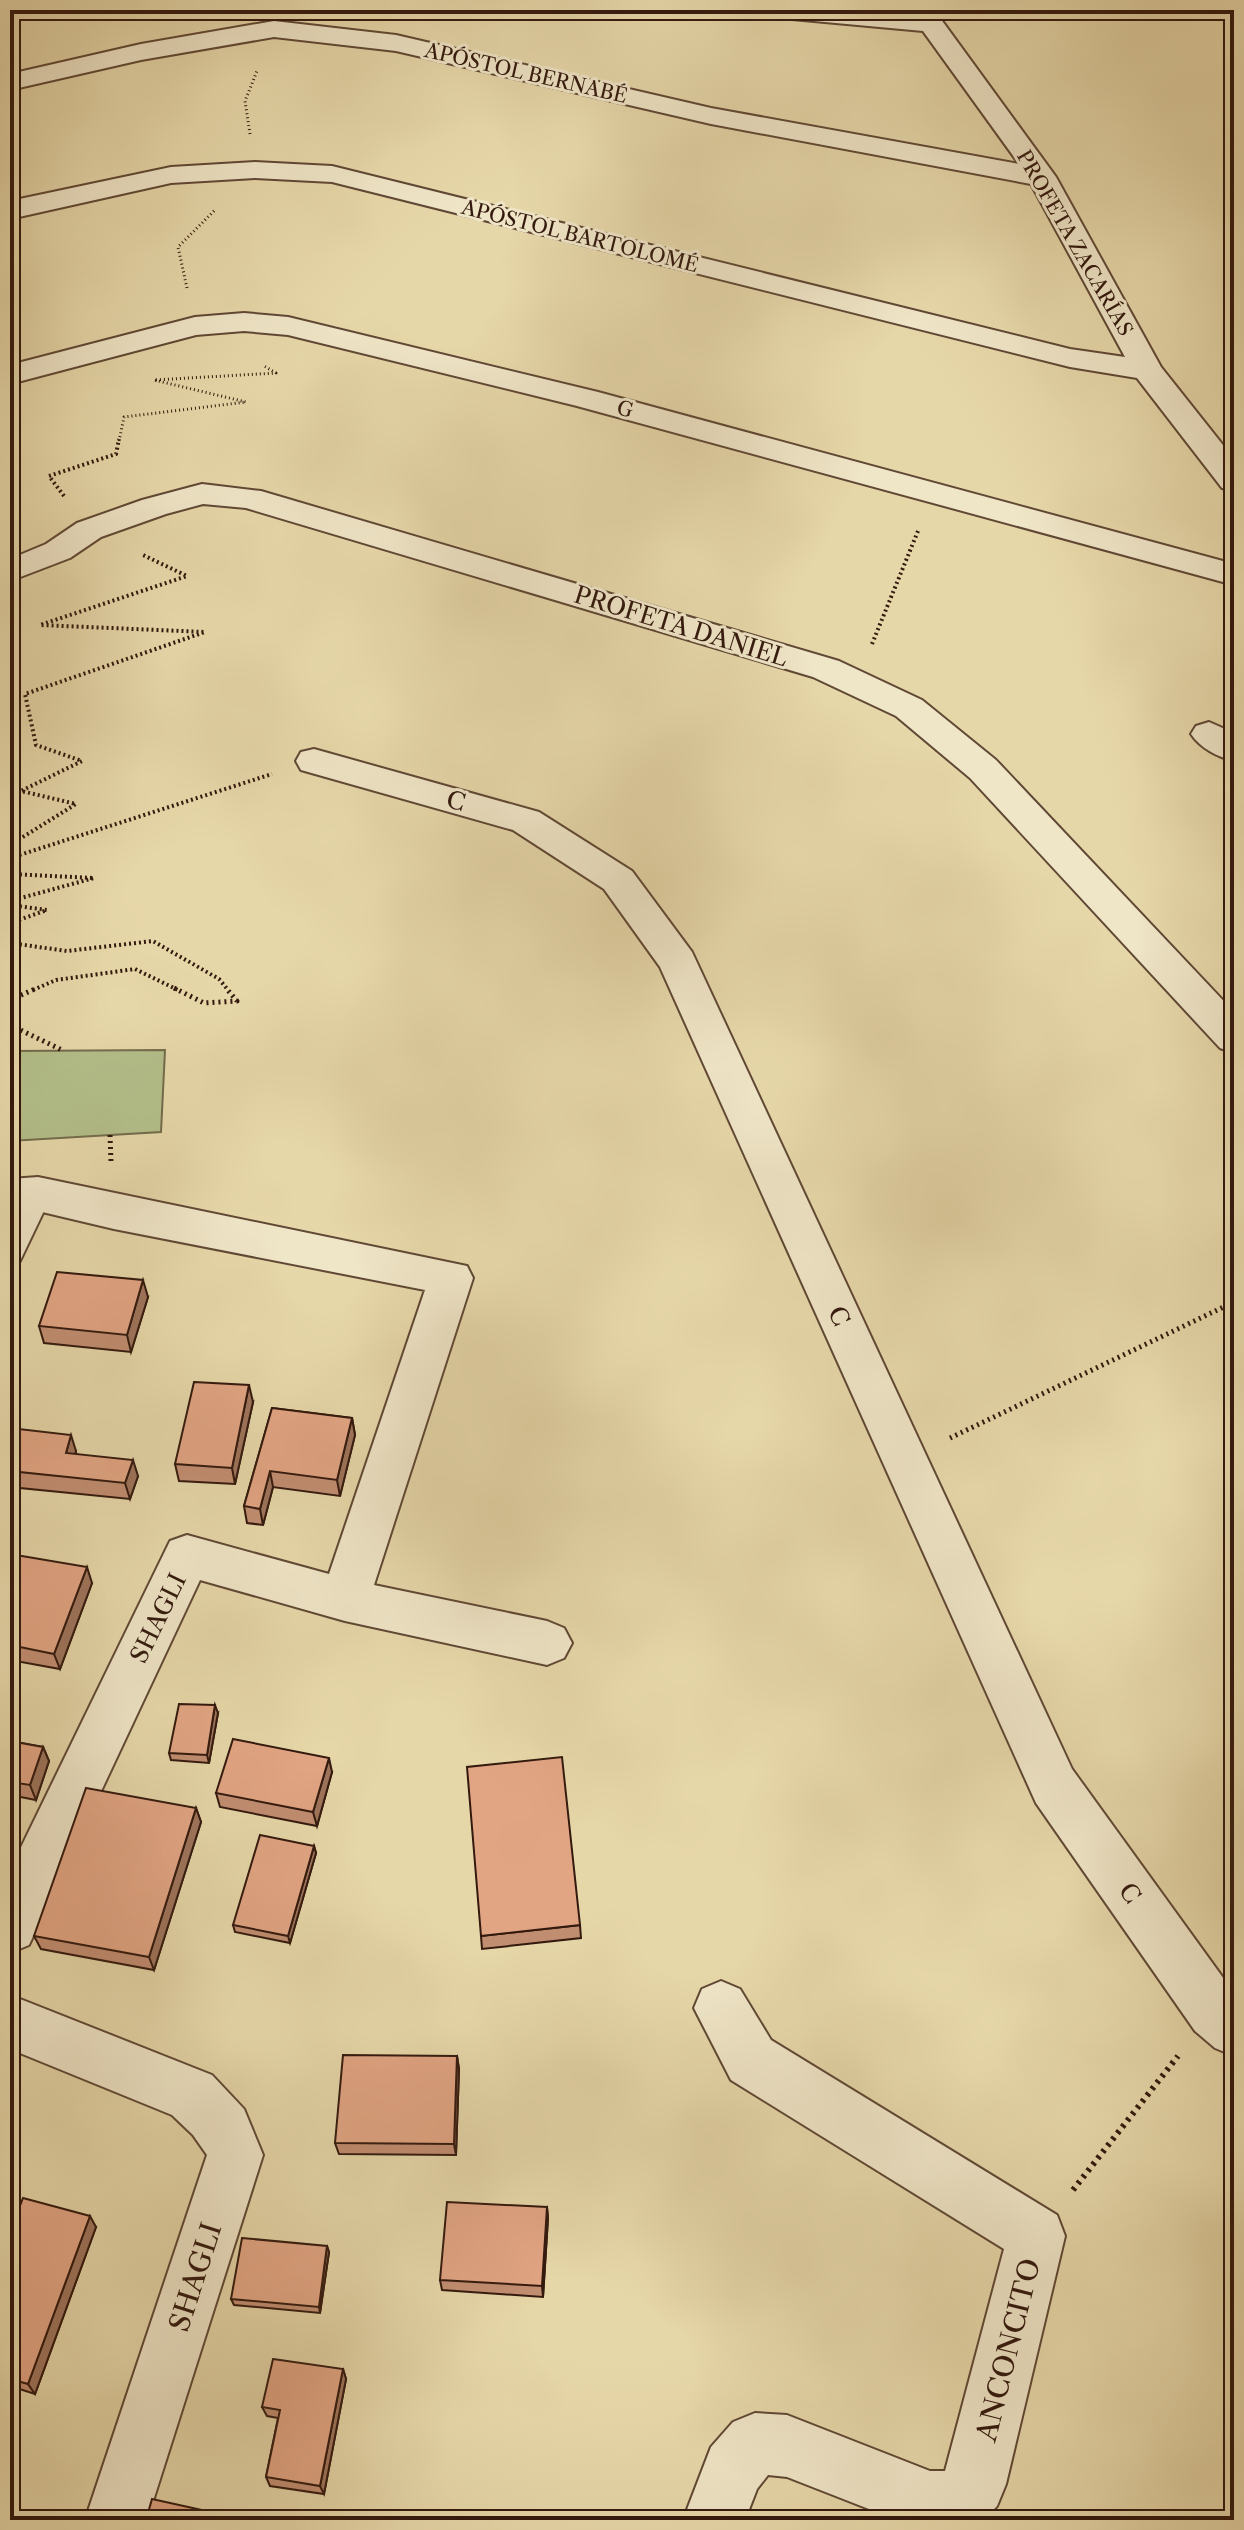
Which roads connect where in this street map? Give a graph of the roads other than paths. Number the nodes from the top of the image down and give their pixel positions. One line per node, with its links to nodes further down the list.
1 (781, 10): 2 (street)
2 (921, 17): 4 (street, PROFETA ZACARÍAS)
3 (10, 82): 4 (street, APÓSTOL BERNABÉ)
4 (1042, 177): 6 (street, PROFETA ZACARÍAS)
5 (10, 210): 6 (street, APÓSTOL BARTOLOMÉ)
6 (1147, 370): 8 (street, PROFETA ZACARÍAS)
7 (10, 375): 10 (street, G)
8 (1234, 481)
9 (10, 571): 12 (street, PROFETA DANIEL)
10 (1234, 575)
11 (314, 761): 19 (street, C)
12 (1234, 1038)
13 (24, 1195): 14 (lane); 15 (street)
14 (10, 1253)
15 (345, 1600): 16 (street, SHAGLI); 17 (street, SHAGLI)
16 (547, 1643)
17 (10, 1927)
18 (721, 2008): 22 (street, ANCONCITO)
19 (1224, 2020)
20 (10, 2022): 21 (street, SHAGLI)
21 (116, 2520)
22 (714, 2520)

